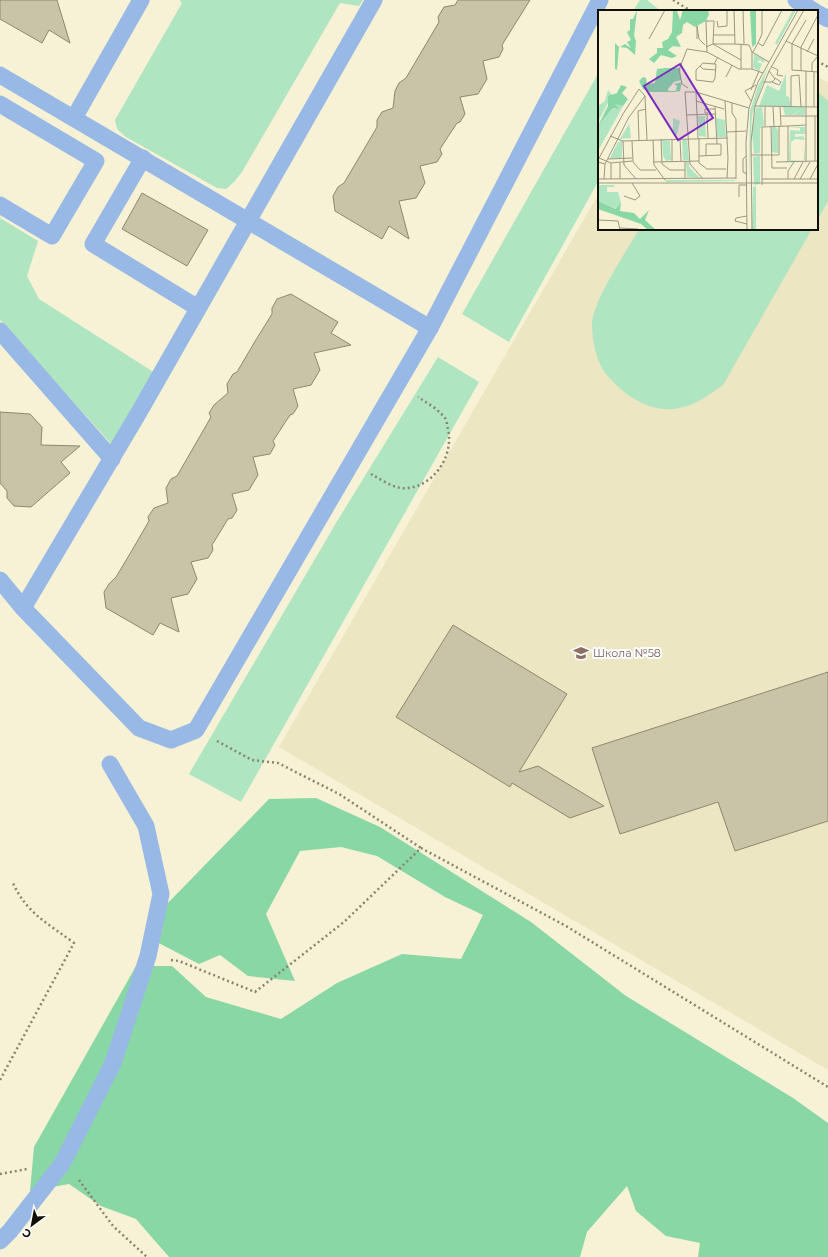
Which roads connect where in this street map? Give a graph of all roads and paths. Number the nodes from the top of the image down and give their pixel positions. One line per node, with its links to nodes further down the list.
1 (140, 0): 14 (lane)
2 (374, 0): 17 (lane)
3 (600, 0): 19 (lane)
4 (673, 0): 6 (path)
5 (796, 0): 7 (lane)
6 (689, 10)
7 (812, 10)
8 (818, 14): 9 (lane)
9 (828, 19)
10 (818, 62): 11 (path)
11 (828, 67)
12 (0, 75): 14 (lane)
13 (0, 104): 16 (lane)
14 (74, 118): 15 (lane)
15 (143, 158): 17 (lane); 18 (lane)
16 (0, 205)
17 (248, 219): 18 (lane); 19 (lane)
18 (198, 308): 22 (lane)
19 (430, 328): 21 (lane)
20 (0, 331): 22 (lane)
21 (397, 384): 23 (lane); 23 (path)
22 (112, 459): 25 (lane)
23 (351, 463): 26 (lane)
24 (0, 580): 25 (lane)
25 (23, 608): 26 (lane)
26 (196, 730): 28 (path)
27 (110, 764): 30 (lane)
28 (421, 848): 30 (path); 32 (path)
29 (13, 883): 31 (path)
30 (148, 956): 33 (lane)
31 (0, 1080)
32 (828, 1087)
33 (62, 1164): 34 (path); 35 (lane); 36 (path)
34 (0, 1174)
35 (0, 1241)
36 (147, 1257)

